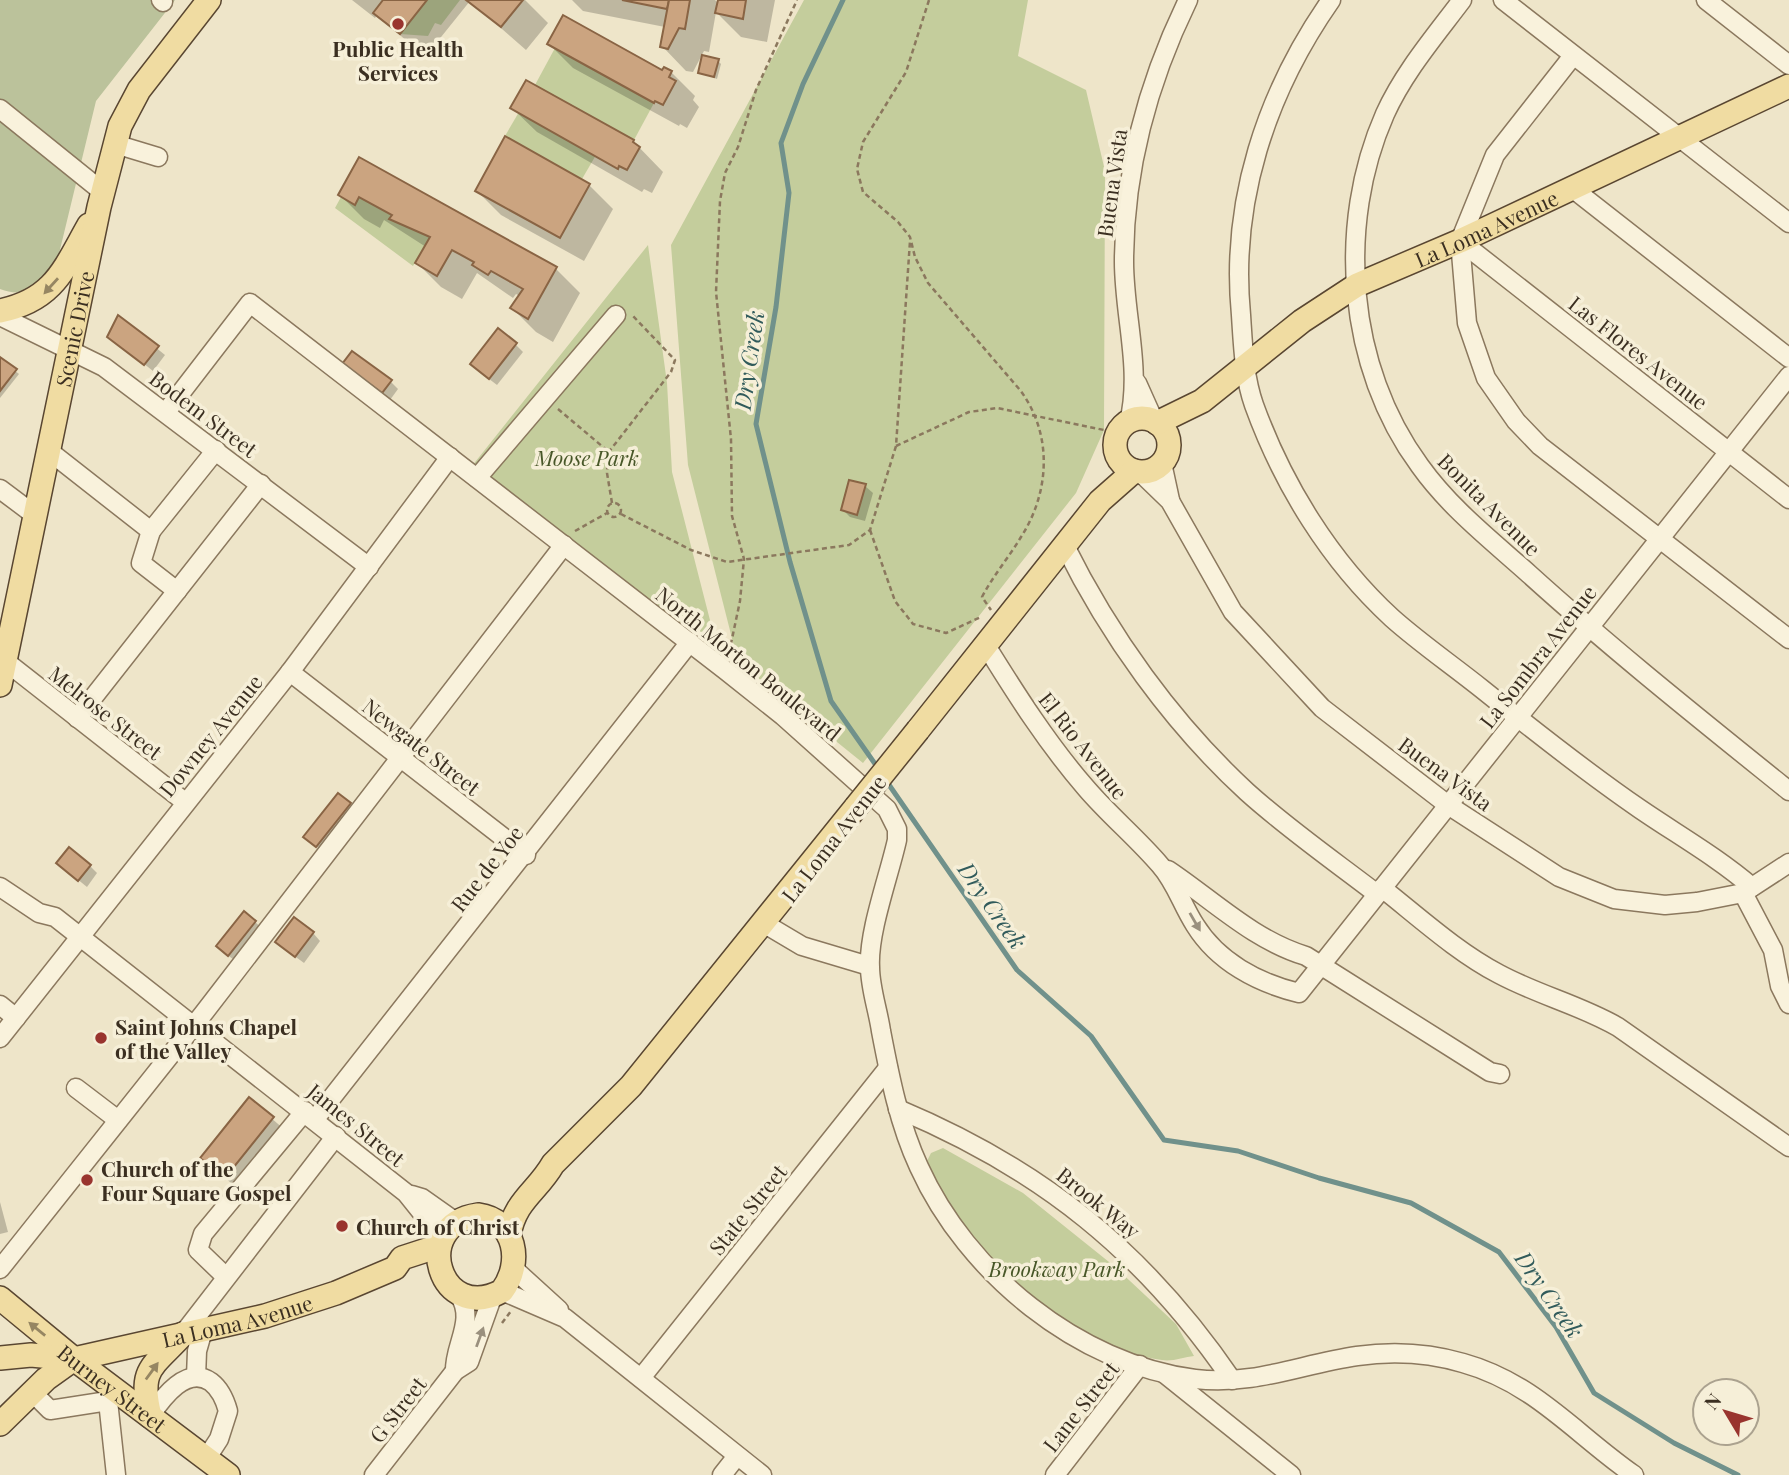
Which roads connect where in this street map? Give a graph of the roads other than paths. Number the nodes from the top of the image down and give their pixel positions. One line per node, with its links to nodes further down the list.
1 (209, 0): 12 (main road, Scenic Drive)
2 (1188, 0): 25 (street, Buena Vista)
3 (1331, 0): 23 (street)
4 (1462, 0): 18 (street, Bonita Avenue)
5 (1503, 0): 7 (street)
6 (1706, 0): 8 (street)
7 (1572, 57): 11 (street); 17 (street)
8 (1789, 65)
9 (1789, 86): 11 (main road, La Loma Avenue)
10 (0, 109): 15 (street)
11 (1679, 138): 14 (main road, La Loma Avenue); 16 (street)
12 (115, 144): 13 (street); 15 (main road, Scenic Drive)
13 (158, 157)
14 (1572, 188): 17 (main road, La Loma Avenue); 22 (street)
15 (101, 200): 19 (main road, one-way to 19); 21 (main road, Scenic Drive)
16 (1789, 223)
17 (1460, 241): 18 (main road, La Loma Avenue); 33 (street, Las Flores Avenue); 45 (street)
18 (1357, 285): 23 (main road, La Loma Avenue); 50 (street, Bonita Avenue)
19 (0, 313): 21 (street, Bodem Street)
20 (616, 315): 37 (street)
21 (69, 349): 27 (street, Bodem Street); 31 (main road, Scenic Drive)
22 (1789, 358)
23 (1245, 367): 26 (main road, La Loma Avenue); 57 (street)
24 (1789, 376): 33 (street, La Sombra Avenue)
25 (1135, 380): 28 (street, Buena Vista); 29 (street, Buena Vista)
26 (1202, 401): 29 (main road, La Loma Avenue); 34 (main road, La Loma Avenue)
27 (166, 412): 30 (street, Bodem Street); 35 (street, North Morton Boulevard)
28 (1129, 422): 29 (main road); 32 (main road)
29 (1155, 422): 34 (main road)
30 (216, 450): 38 (street, Bodem Street); 44 (street)
31 (48, 451): 43 (main road, Scenic Drive); 44 (street)
32 (1116, 453): 36 (main road); 41 (main road, La Loma Avenue)
33 (1729, 453): 40 (street, Las Flores Avenue); 45 (street, La Sombra Avenue)
34 (1165, 456): 36 (main road); 42 (street, Buena Vista)
35 (450, 457): 37 (street, North Morton Boulevard); 48 (street, Downey Avenue)
36 (1136, 471): 41 (main road, La Loma Avenue); 42 (street, Buena Vista)
37 (477, 478): 46 (street, North Morton Boulevard)
38 (261, 484): 48 (street, Bodem Street); 49 (street)
39 (0, 489): 43 (street)
40 (1789, 499)
41 (1100, 501): 47 (main road, La Loma Avenue)
42 (1170, 501): 62 (street, Buena Vista)
43 (36, 516): 54 (main road, Scenic Drive)
44 (151, 531): 49 (street)
45 (1659, 539): 50 (street, La Sombra Avenue); 51 (street)
46 (560, 542): 52 (street, North Morton Boulevard); 59 (street)
47 (1064, 544): 53 (main road, La Loma Avenue); 68 (street)
48 (369, 567): 55 (street, Downey Avenue)
49 (177, 591): 58 (street)
50 (1588, 628): 57 (street, La Sombra Avenue); 60 (street, Bonita Avenue)
51 (1789, 639)
52 (690, 642): 63 (street, Rue de Yoe); 72 (street, North Morton Boulevard)
53 (985, 644): 65 (street, El Rio Avenue); 69 (main road, La Loma Avenue, bridge)
54 (3, 659): 56 (main road, Scenic Drive); 58 (street, Melrose Street)
55 (290, 672): 59 (street, Newgate Street); 61 (street, Downey Avenue)
56 (0, 685)
57 (1518, 717): 62 (street, La Sombra Avenue); 67 (street)
58 (77, 718): 61 (street, Melrose Street)
59 (401, 759): 63 (street, Newgate Street); 77 (street)
60 (1789, 791)
61 (185, 802): 70 (street, Downey Avenue)
62 (1448, 805): 67 (street, Buena Vista); 68 (street, La Sombra Avenue)
63 (526, 855): 83 (street, Rue de Yoe)
64 (1789, 863): 67 (street, Buena Vista)
65 (1160, 864): 71 (street, El Rio Avenue); 71 (street, El Rio Avenue, one-way to 71)
66 (0, 887): 70 (street, James Street)
67 (1747, 890): 73 (street)
68 (1379, 891): 71 (street, La Sombra Avenue); 86 (street)
69 (765, 924): 72 (street); 87 (main road, La Loma Avenue)
70 (80, 936): 76 (street, Downey Avenue); 77 (street, James Street)
71 (1320, 965): 80 (street, El Rio Avenue)
72 (869, 966): 79 (street, North Morton Boulevard)
73 (1784, 977): 74 (street)
74 (1789, 1004)
75 (0, 1005): 76 (street)
76 (16, 1018): 78 (street, Downey Avenue)
77 (194, 1024): 83 (street, James Street); 84 (street)
78 (0, 1038)
79 (888, 1068): 82 (street, North Morton Boulevard); 106 (street, State Street)
80 (1500, 1074)
81 (76, 1088): 84 (street)
82 (898, 1109): 102 (street, North Morton Boulevard); 107 (street, Brook Way)
83 (310, 1115): 85 (street, James Street); 94 (street, Rue de Yoe)
84 (118, 1120): 91 (street)
85 (337, 1136): 88 (street, James Street); 94 (street)
86 (1789, 1147)
87 (553, 1164): 88 (main road, La Loma Avenue); 89 (main road, La Loma Avenue)
88 (454, 1230): 89 (main road); 90 (main road, La Loma Avenue); 93 (main road)
89 (509, 1235): 92 (main road)
90 (395, 1268): 93 (main road, La Loma Avenue); 99 (main road, La Loma Avenue)
91 (0, 1269)
92 (514, 1269): 97 (main road); 98 (street)
93 (442, 1275): 95 (main road)
94 (225, 1276): 99 (street)
95 (458, 1293): 97 (main road); 103 (street, G Street)
96 (0, 1298): 101 (main road, Burney Street, one-way to 96)
97 (502, 1298): 98 (street); 103 (street, G Street, one-way to 97)
98 (565, 1318): 106 (street)
99 (193, 1332): 101 (main road, La Loma Avenue); 105 (street); 110 (main road, one-way to 99)
100 (0, 1359): 101 (main road)
101 (74, 1359): 108 (main road); 109 (main road, Burney Street)
102 (1140, 1365): 104 (street, North Morton Boulevard); 119 (street, Lane Street)
103 (455, 1371): 114 (street, G Street)
104 (1161, 1371): 107 (street, North Morton Boulevard); 120 (street)
105 (196, 1377): 110 (street); 113 (street)
106 (641, 1378): 112 (street)
107 (1232, 1380): 121 (street, North Morton Boulevard)
108 (32, 1392): 109 (street); 111 (main road)
109 (112, 1395): 110 (main road, Burney Street); 115 (street)
110 (150, 1416): 113 (main road, Burney Street)
111 (0, 1424)
112 (737, 1456): 117 (street); 118 (street)
113 (206, 1458): 116 (main road, Burney Street)
114 (379, 1473)
115 (116, 1475)
116 (228, 1475)
117 (722, 1475)
118 (762, 1475)
119 (1055, 1475)
120 (1291, 1475)
121 (1634, 1475)

